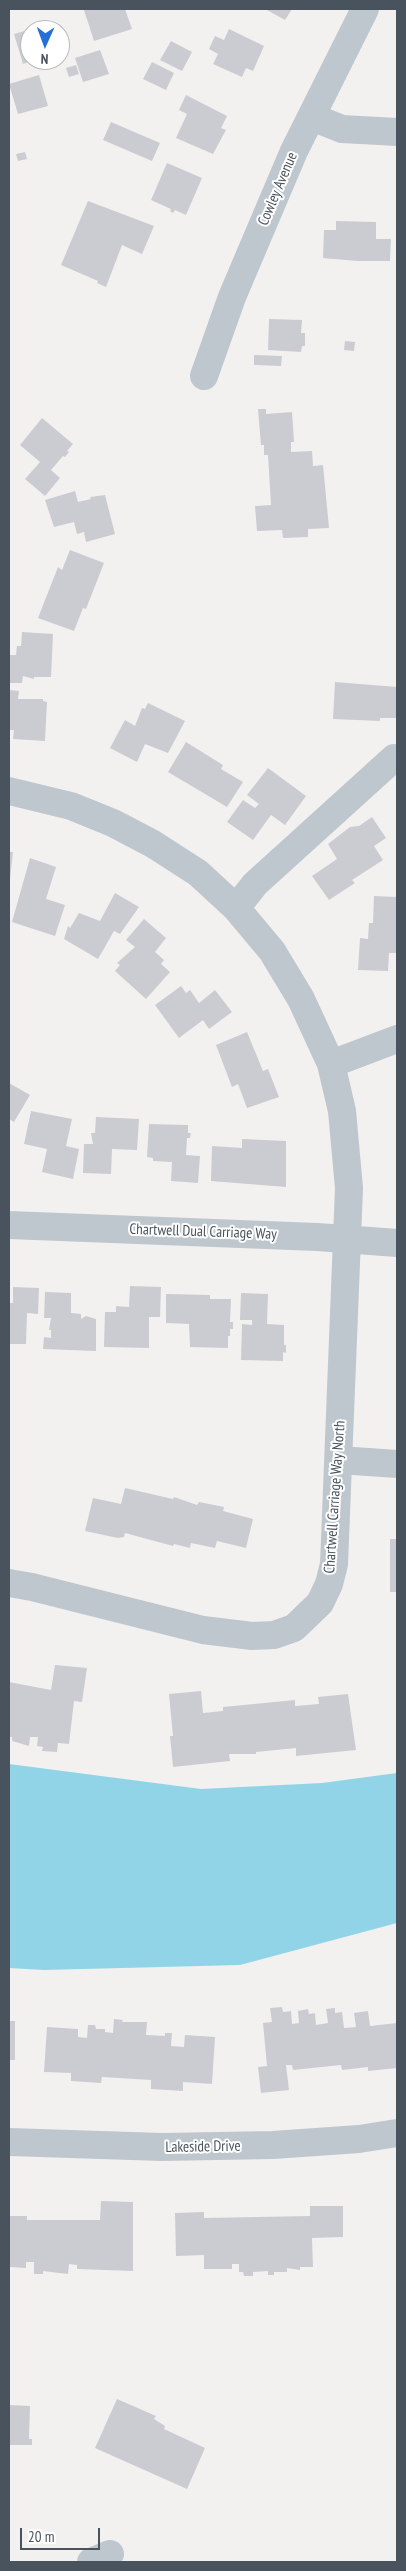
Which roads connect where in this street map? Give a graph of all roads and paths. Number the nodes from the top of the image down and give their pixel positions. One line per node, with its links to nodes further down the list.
1 (365, 9): 2 (street, Cowley Avenue)
2 (312, 117): 3 (street); 4 (street, Cowley Avenue)
3 (397, 132)
4 (204, 376)
5 (394, 758): 7 (street)
6 (9, 791): 7 (street, Chartwell Carriage Way North)
7 (236, 908): 9 (street, Chartwell Carriage Way North)
8 (397, 1039): 9 (street)
9 (331, 1064): 11 (street, Chartwell Carriage Way North)
10 (9, 1225): 11 (street, Chartwell Dual Carriage Way)
11 (347, 1240): 12 (street, Chartwell Dual Carriage Way); 13 (street, Chartwell Carriage Way North)
12 (397, 1242)
13 (339, 1460): 14 (street); 15 (street, Chartwell Carriage Way North)
14 (397, 1464)
15 (9, 1584)
16 (397, 2132): 17 (street, Lakeside Drive)
17 (9, 2142)

